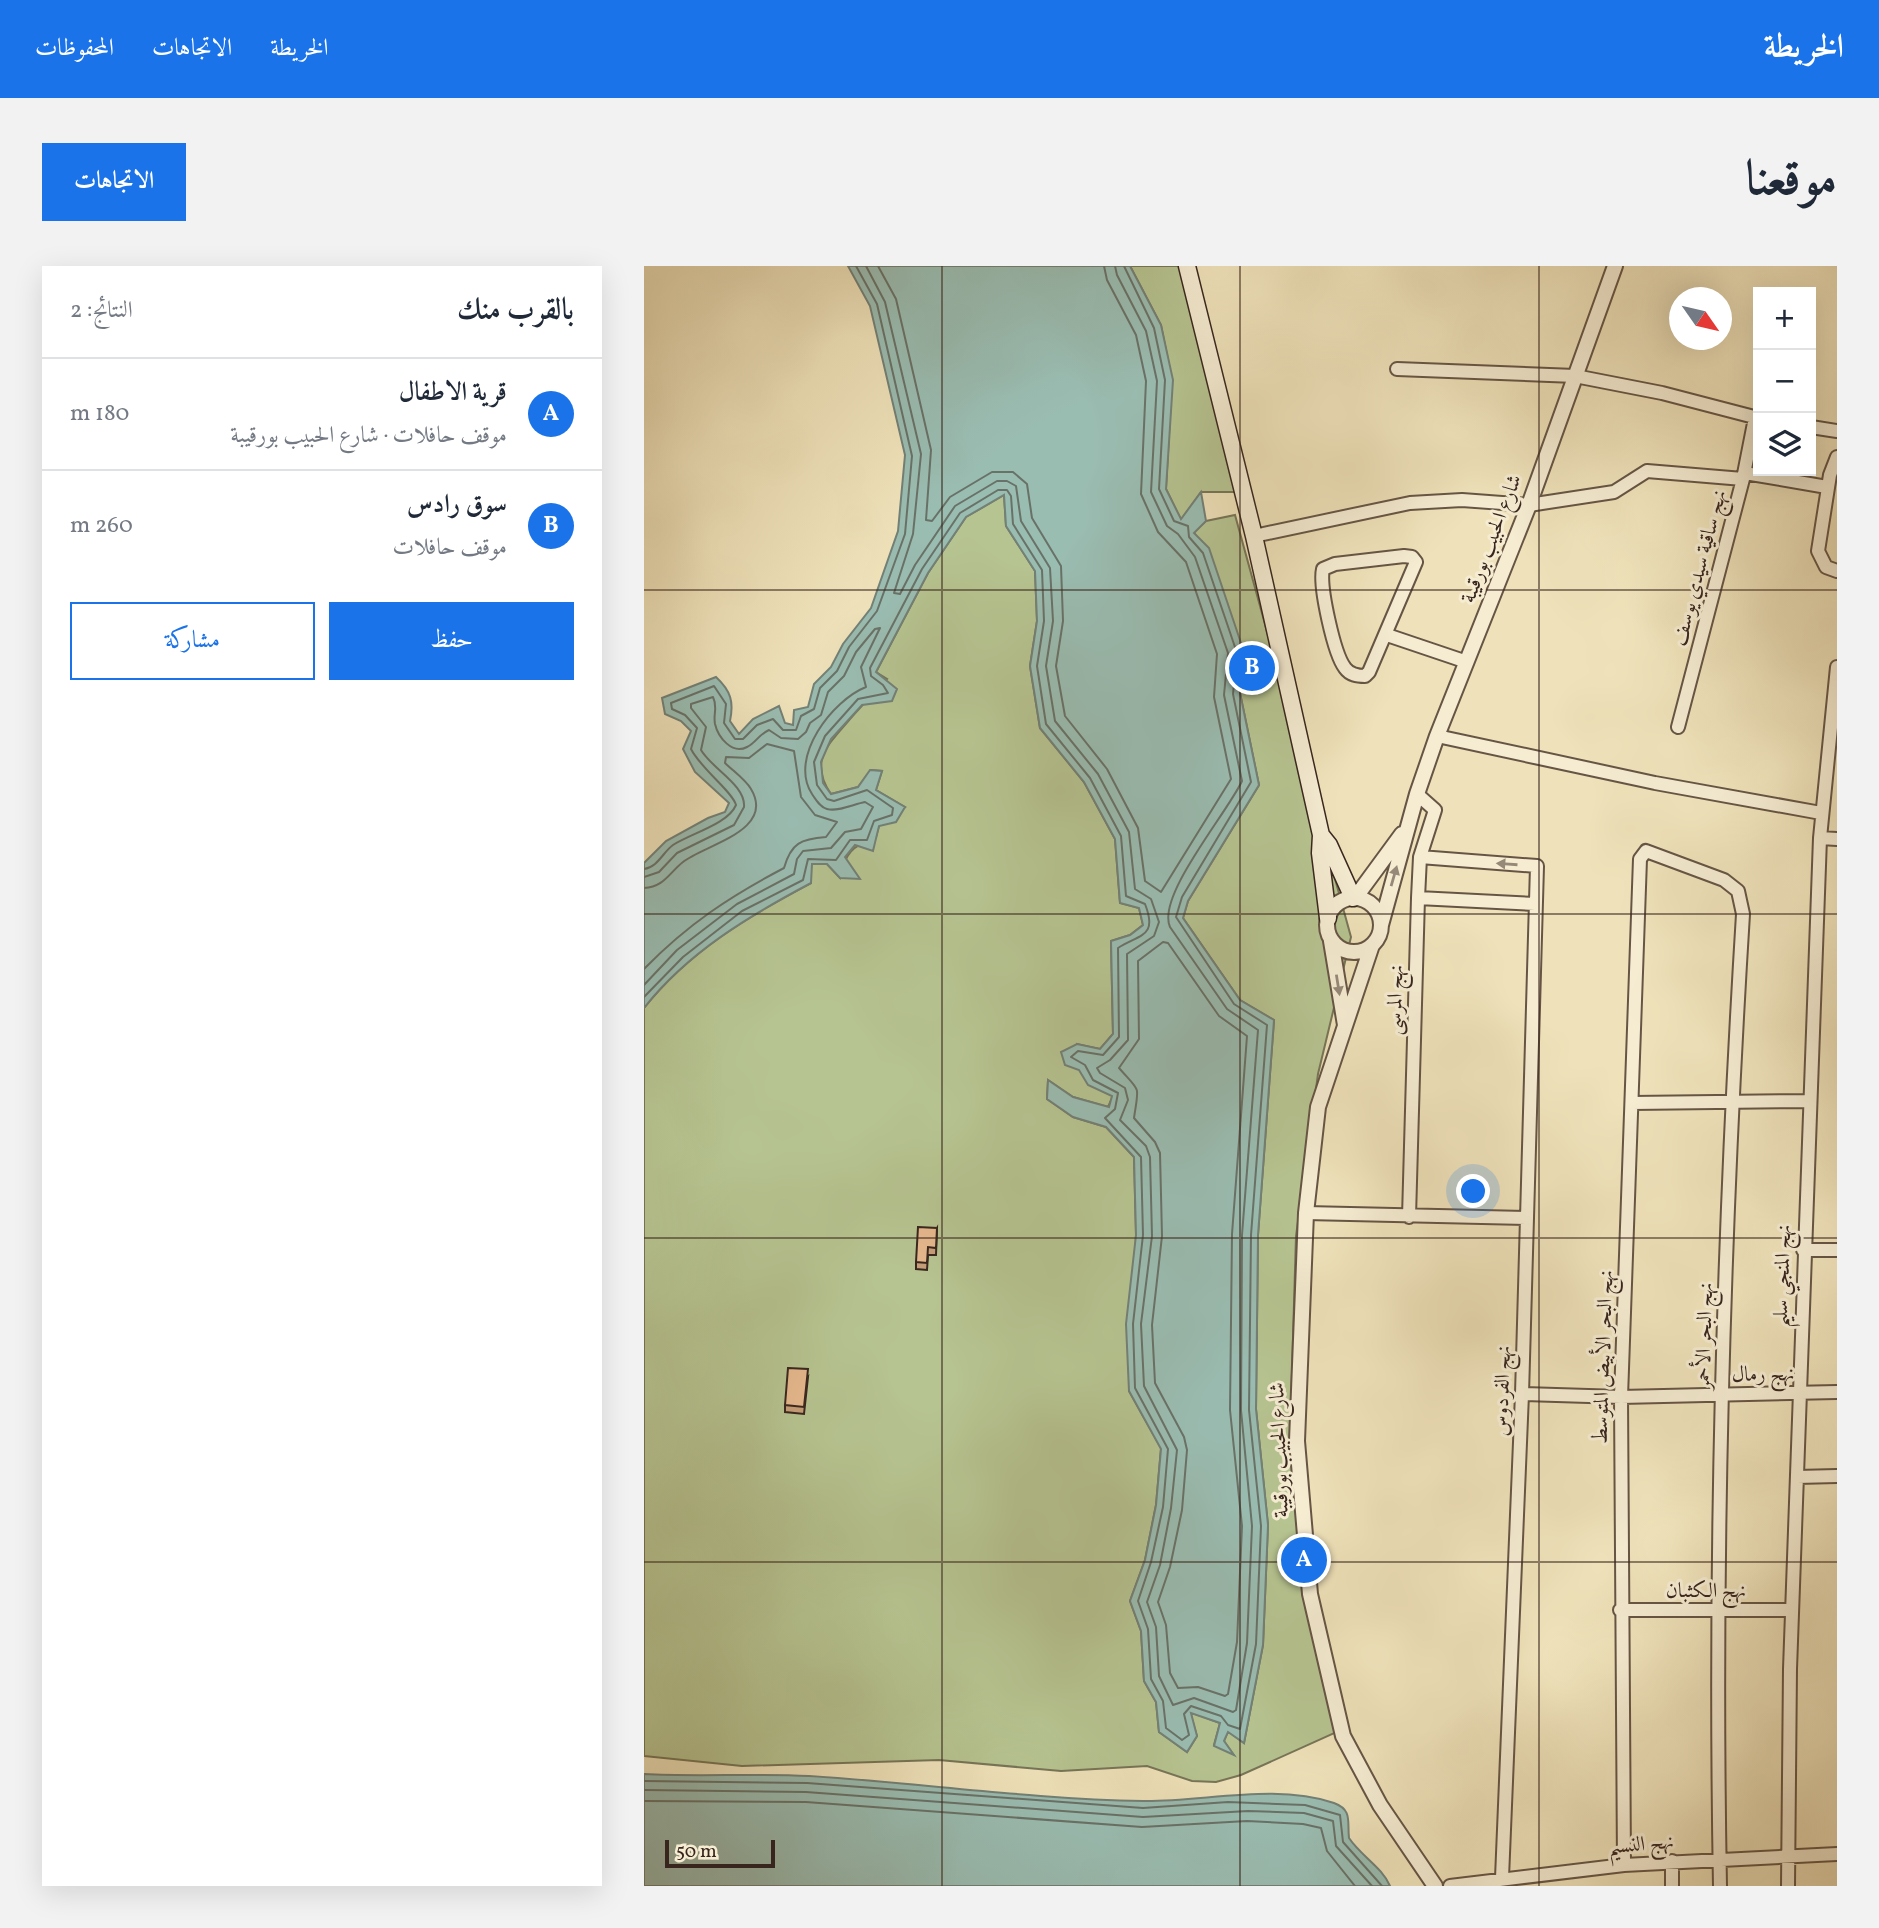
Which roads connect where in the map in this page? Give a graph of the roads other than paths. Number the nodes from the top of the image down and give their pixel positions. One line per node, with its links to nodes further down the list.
1 (1187, 266): 13 (main road)
2 (1615, 266): 4 (street, شارع الحبيب بورقيبة)
3 (1397, 369): 4 (street)
4 (1575, 376): 5 (street); 12 (street, شارع الحبيب بورقيبة)
5 (1753, 417)
6 (1816, 428): 7 (street)
7 (1837, 431)
8 (1753, 432): 10 (street, نهج ساقية سيدي يوسف)
9 (1837, 457): 11 (street)
10 (1744, 476): 11 (street); 12 (street); 18 (street, نهج ساقية سيدي يوسف)
11 (1828, 487): 14 (street)
12 (1529, 505): 13 (street); 16 (street, شارع الحبيب بورقيبة)
13 (1254, 536): 23 (main road)
14 (1837, 571)
15 (1387, 635): 15 (street); 16 (street)
16 (1466, 662): 19 (street, شارع الحبيب بورقيبة)
17 (1837, 667): 21 (street, نهج المنجي سليم)
18 (1678, 727)
19 (1437, 736): 20 (street, شارع الحبيب بورقيبة); 21 (street)
20 (1417, 794): 22 (street, شارع الحبيب بورقيبة); 27 (street, نهج المرسى)
21 (1821, 813): 24 (street, نهج المنجي سليم)
22 (1407, 827): 28 (street, شارع الحبيب بورقيبة); 32 (street, شارع الحبيب بورقيبة, one-way to 22)
23 (1321, 835): 28 (main road); 31 (main road)
24 (1819, 838): 25 (street); 36 (street, نهج المنجي سليم)
25 (1837, 839)
26 (1644, 852): 37 (street, نهج البحر الأبيض المتوسط); 38 (street, نهج البحر الأحمر)
27 (1420, 857): 29 (street, نهج المرسى); 30 (street, نهج الفردوس, one-way to 27)
28 (1354, 898): 31 (street); 32 (street)
29 (1418, 898): 30 (street); 40 (street, نهج المرسى)
30 (1535, 904): 41 (street, نهج الفردوس)
31 (1328, 918): 33 (street)
32 (1381, 925): 34 (street)
33 (1331, 941): 34 (street); 35 (street, شارع الحبيب بورقيبة, one-way to 35)
34 (1372, 945): 35 (street, شارع الحبيب بورقيبة)
35 (1345, 1030): 39 (street, شارع الحبيب بورقيبة)
36 (1809, 1101): 38 (street); 42 (street, نهج المنجي سليم)
37 (1632, 1102): 38 (street); 48 (street, نهج البحر الأبيض المتوسط)
38 (1731, 1102): 47 (street, نهج البحر الأحمر)
39 (1306, 1213): 40 (street); 61 (street, شارع الحبيب بورقيبة)
40 (1409, 1217): 41 (street)
41 (1527, 1218): 45 (street, نهج الفردوس)
42 (1803, 1250): 43 (street); 46 (street, نهج المنجي سليم)
43 (1837, 1250)
44 (1837, 1392): 46 (street, نهج رمال)
45 (1522, 1394): 48 (street, نهج رمال); 60 (street, نهج الفردوس)
46 (1800, 1394): 47 (street, نهج رمال); 50 (street, نهج المنجي سليم)
47 (1722, 1395): 48 (street, نهج رمال); 53 (street, نهج البحر الأحمر)
48 (1621, 1397): 51 (street, نهج البحر الأبيض المتوسط)
49 (1837, 1476): 50 (street)
50 (1797, 1477): 52 (street, نهج المنجي سليم)
51 (1620, 1610): 53 (street, نهج الكثبان); 59 (street, نهج البحر الأبيض المتوسط)
52 (1792, 1610): 53 (street, نهج الكثبان); 56 (street, نهج المنجي سليم)
53 (1720, 1611): 57 (street, نهج البحر الأحمر)
54 (1837, 1846): 55 (street)
55 (1837, 1854): 56 (street, نهج النسيم)
56 (1788, 1855): 57 (street, نهج النسيم); 65 (street, نهج المنجي سليم)
57 (1720, 1859): 58 (street, نهج النسيم); 64 (street, نهج البحر الأحمر)
58 (1672, 1861): 59 (street, نهج النسيم); 63 (street)
59 (1624, 1865): 60 (street, نهج النسيم)
60 (1502, 1878): 62 (street, نهج النسيم)
61 (1435, 1886)
62 (1450, 1886)
63 (1672, 1886)
64 (1720, 1886)
65 (1788, 1886)

